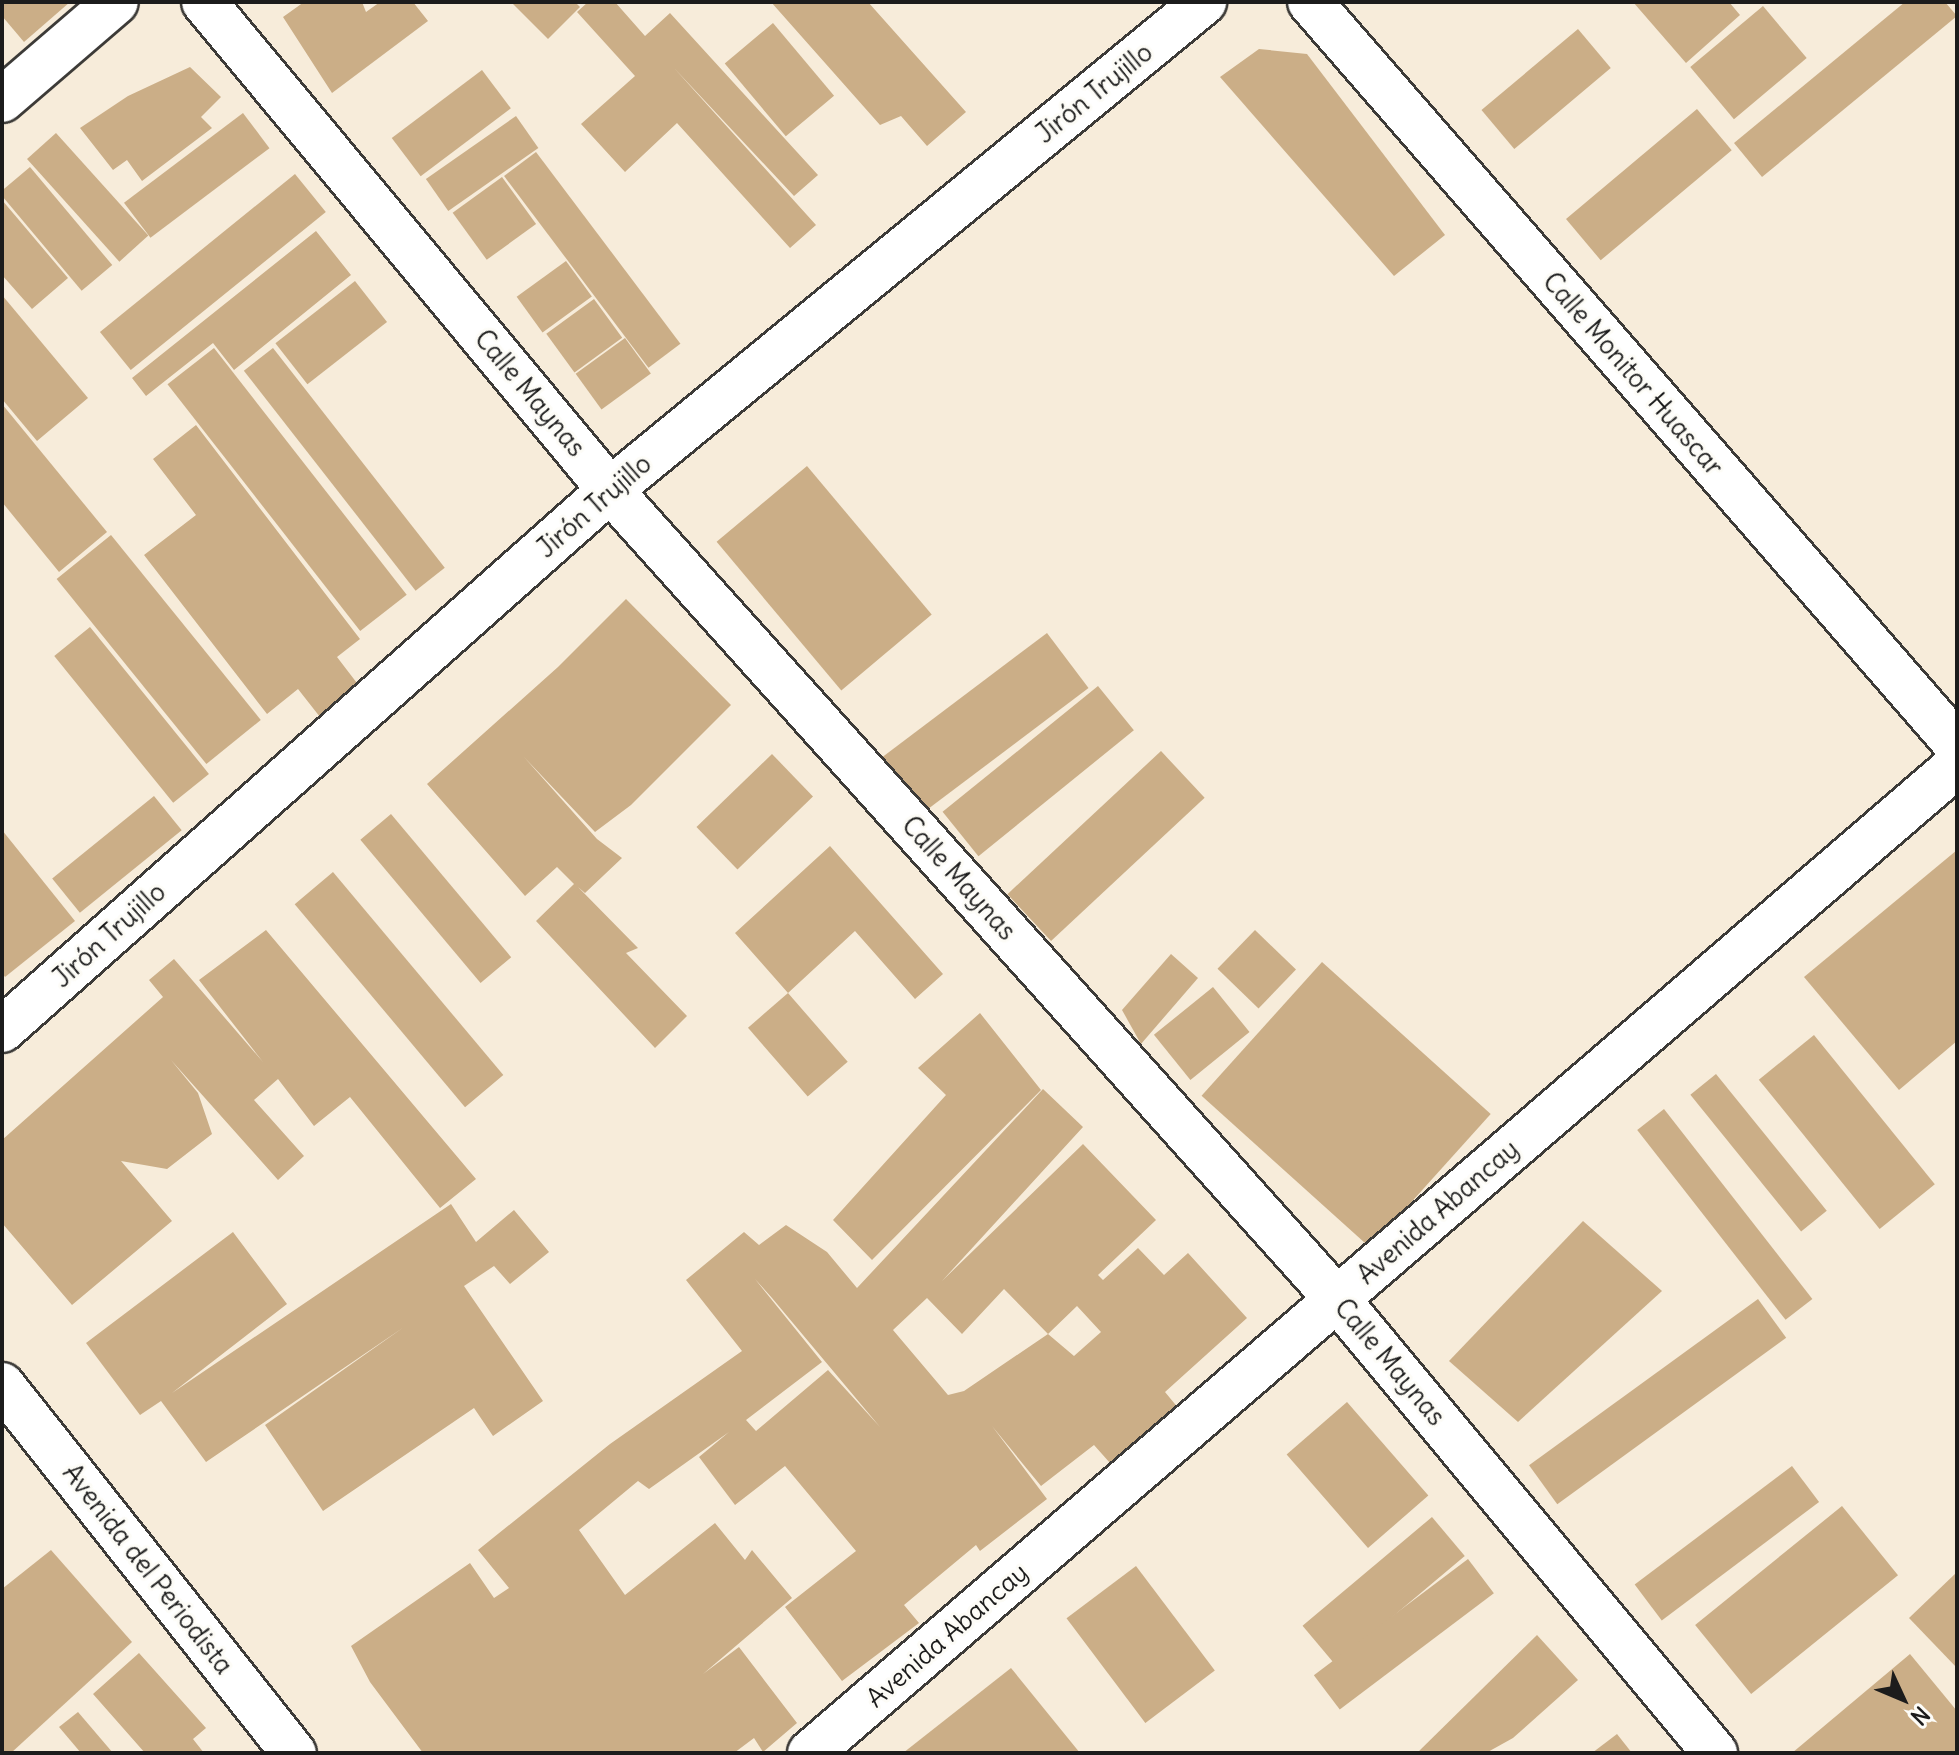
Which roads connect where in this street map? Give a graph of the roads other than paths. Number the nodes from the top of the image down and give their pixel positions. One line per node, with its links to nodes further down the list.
1 (116, 2): 5 (street)
2 (204, 2): 6 (street, Calle Maynas)
3 (1204, 2): 6 (street, Jirón Trujillo)
4 (1310, 2): 7 (street, Calle Monitor Huascar)
5 (2, 100)
6 (610, 490): 9 (street, Jirón Trujillo); 10 (street, Calle Maynas)
7 (1957, 745)
8 (1957, 765): 10 (street, Avenida Abancay)
9 (2, 1030)
10 (1337, 1299): 13 (street, Avenida Abancay); 14 (street, Calle Maynas)
11 (2, 1385): 12 (street, Avenida del Periodista)
12 (294, 1753)
13 (810, 1753)
14 (1715, 1753)

